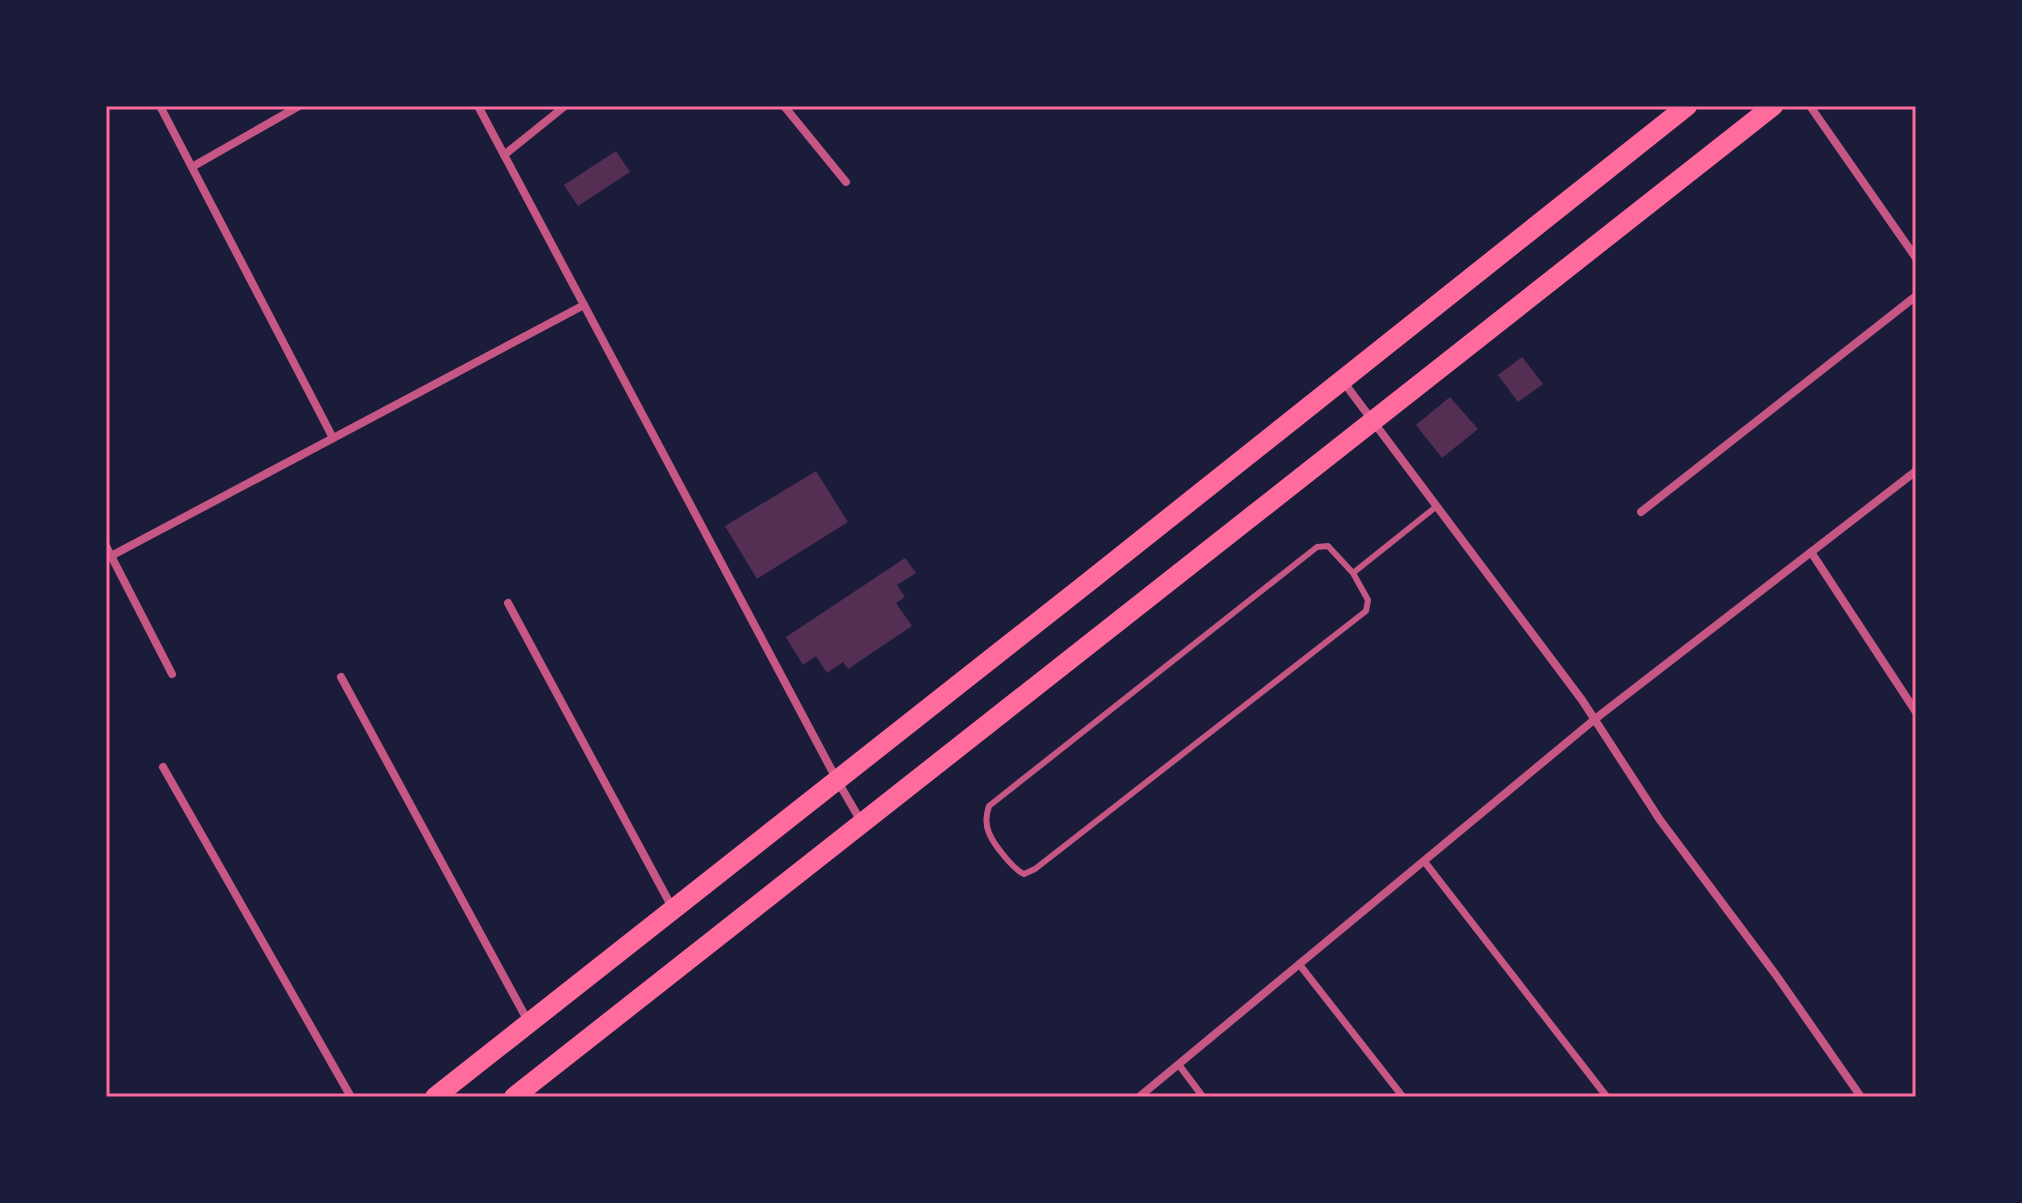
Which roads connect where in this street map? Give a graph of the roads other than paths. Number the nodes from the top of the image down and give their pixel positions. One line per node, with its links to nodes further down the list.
1 (160, 106): 10 (street)
2 (299, 106): 10 (street)
3 (478, 106): 9 (street)
4 (565, 106): 9 (street)
5 (784, 106): 11 (street)
6 (1687, 106): 15 (main road)
7 (1773, 106): 16 (main road)
8 (1810, 106): 12 (street)
9 (504, 155): 14 (street)
10 (192, 167): 17 (street)
11 (846, 182)
12 (1916, 258)
13 (1916, 296): 20 (street)
14 (584, 305): 17 (street); 31 (street)
15 (1342, 380): 16 (street); 31 (main road)
16 (1373, 422): 19 (street); 32 (main road)
17 (333, 438): 23 (street)
18 (1916, 471): 22 (street)
19 (1437, 506): 24 (lane); 29 (street)
20 (1641, 512)
21 (106, 546): 23 (street)
22 (1811, 552): 28 (street); 29 (street)
23 (111, 556): 26 (street)
24 (1353, 573): 24 (lane)
25 (508, 603): 34 (street)
26 (172, 674)
27 (341, 677): 36 (street)
28 (1916, 712)
29 (1595, 719): 33 (street); 45 (street)
30 (163, 767): 38 (street)
31 (837, 780): 32 (street); 34 (main road)
32 (863, 824): 40 (main road)
33 (1424, 861): 35 (street); 44 (street)
34 (673, 909): 36 (main road)
35 (1299, 964): 37 (street); 43 (street)
36 (529, 1023): 39 (main road)
37 (1179, 1065): 41 (street); 42 (street)
38 (351, 1097)
39 (435, 1097)
40 (514, 1097)
41 (1139, 1097)
42 (1203, 1097)
43 (1403, 1097)
44 (1607, 1097)
45 (1861, 1097)

